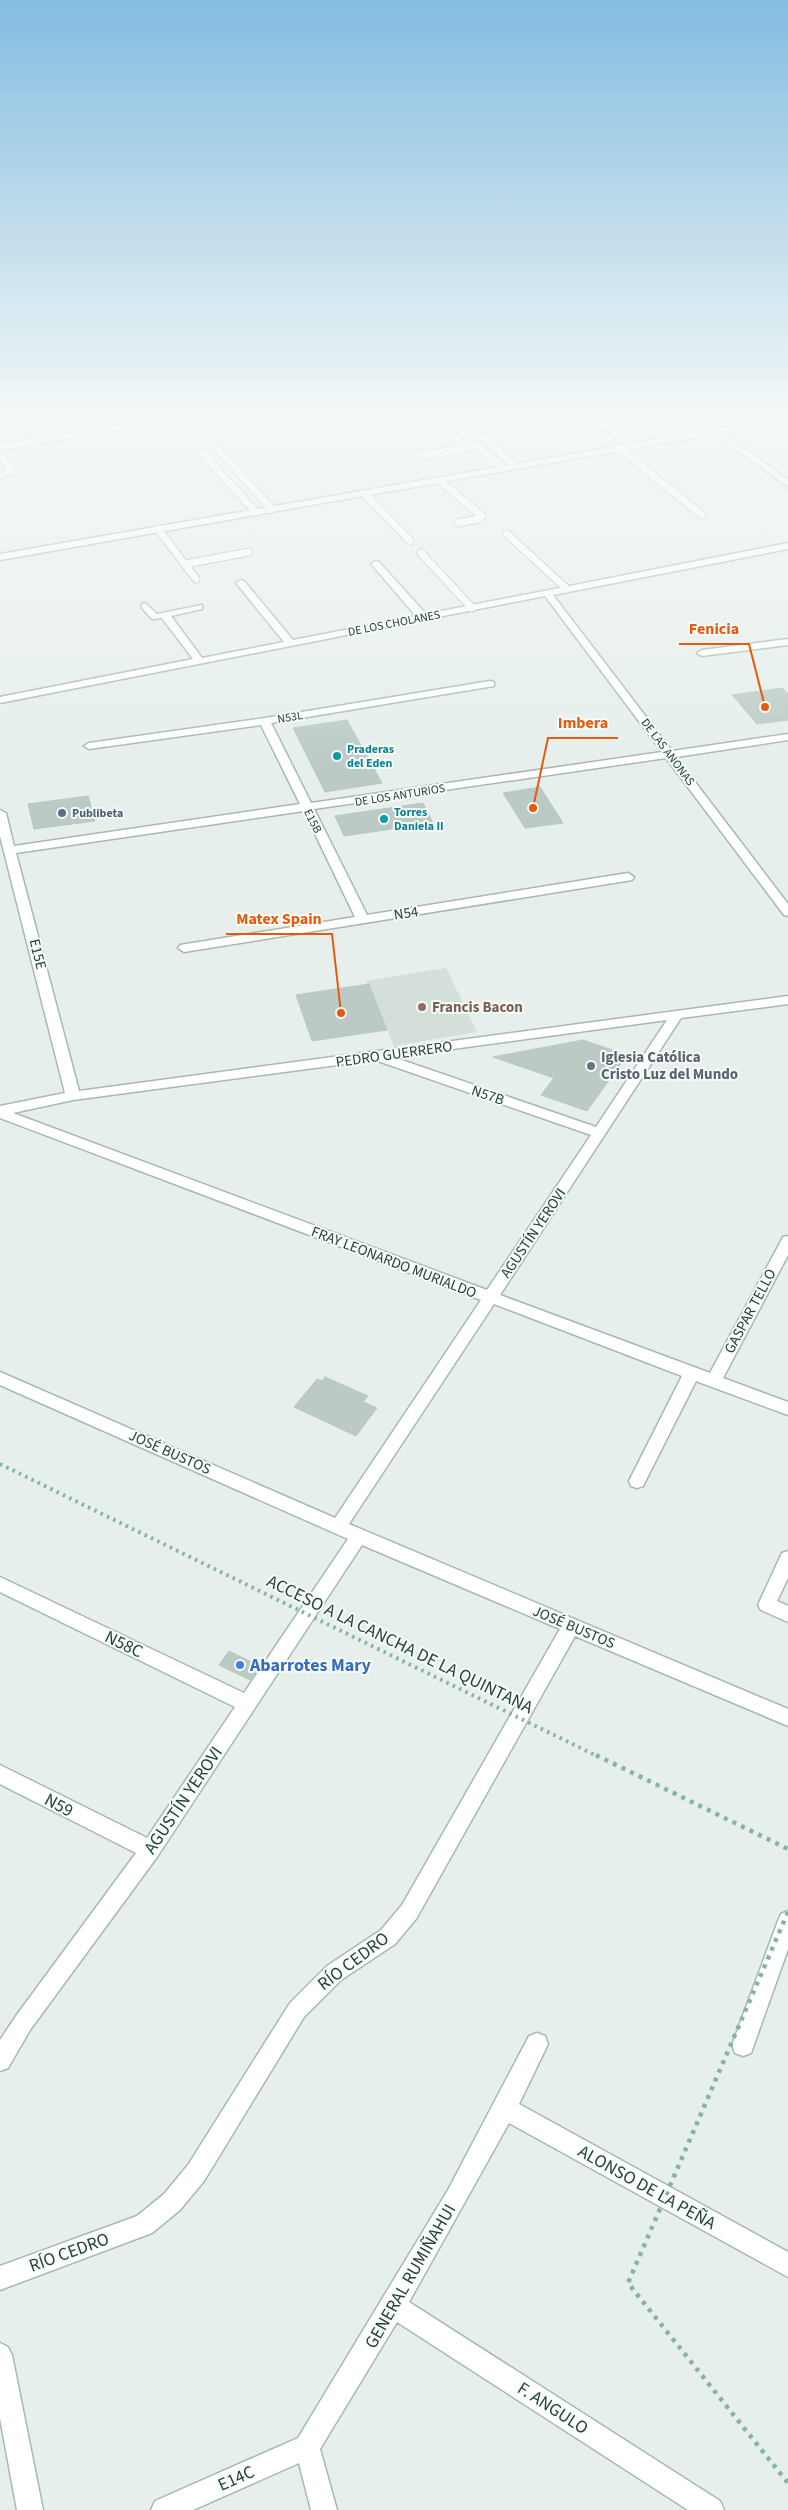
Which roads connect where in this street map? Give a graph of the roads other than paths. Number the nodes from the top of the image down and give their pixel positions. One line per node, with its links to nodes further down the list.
1 (118, 536): 9 (street)
2 (164, 536): 10 (lane)
3 (405, 536): 5 (lane)
4 (509, 536): 14 (lane)
5 (410, 541)
6 (788, 546): 14 (street, DE LOS CHOLANES)
7 (249, 552): 10 (lane)
8 (421, 552): 18 (lane)
9 (0, 557)
10 (185, 564): 12 (lane)
11 (376, 564): 20 (street)
12 (196, 579)
13 (241, 583): 22 (street)
14 (567, 589): 15 (street, DE LOS CHOLANES)
15 (547, 593): 18 (street, DE LOS CHOLANES); 30 (street, DE LAS ANONAS)
16 (146, 606): 19 (street)
17 (199, 608): 19 (street)
18 (472, 608): 20 (street, DE LOS CHOLANES)
19 (165, 615): 24 (street)
20 (423, 617): 22 (street, DE LOS CHOLANES)
21 (788, 642): 23 (street)
22 (290, 643): 24 (street, DE LOS CHOLANES)
23 (702, 653)
24 (199, 661): 26 (street, DE LOS CHOLANES)
25 (490, 684): 27 (street, N53L)
26 (0, 700)
27 (265, 721): 29 (street, N53L); 31 (street, E15B)
28 (788, 737): 30 (street, DE LOS ANTURIOS)
29 (89, 746)
30 (670, 754): 31 (street, DE LOS ANTURIOS); 35 (street, DE LAS ANONAS)
31 (307, 809): 33 (street, DE LOS ANTURIOS); 36 (street, E15B)
32 (0, 813): 33 (street, E15E)
33 (11, 850): 41 (street, E15E)
34 (628, 877): 36 (street, N54)
35 (788, 912)
36 (363, 920): 37 (street, N54)
37 (184, 948)
38 (788, 1000): 39 (street, PEDRO GUERRERO)
39 (677, 1015): 40 (street, PEDRO GUERRERO); 43 (street, AGUSTÍN YEROVI)
40 (377, 1057): 41 (street, PEDRO GUERRERO); 43 (street, N57B)
41 (73, 1096): 42 (street, PEDRO GUERRERO)
42 (0, 1112): 45 (street, FRAY LEONARDO MURIALDO)
43 (600, 1133): 45 (street, AGUSTÍN YEROVI)
44 (788, 1240): 48 (street, GASPAR TELLO)
45 (490, 1299): 46 (street, FRAY LEONARDO MURIALDO); 51 (street, AGUSTÍN YEROVI)
46 (691, 1374): 48 (street, FRAY LEONARDO MURIALDO); 50 (street)
47 (0, 1378): 51 (street, JOSÉ BUSTOS)
48 (712, 1382): 49 (street, FRAY LEONARDO MURIALDO)
49 (788, 1409)
50 (637, 1481)
51 (339, 1526): 52 (street, JOSÉ BUSTOS)
52 (360, 1536): 56 (street, JOSÉ BUSTOS); 57 (street, AGUSTÍN YEROVI)
53 (788, 1558): 55 (street)
54 (0, 1584): 57 (street, N58C)
55 (788, 1614)
56 (571, 1626): 58 (street, JOSÉ BUSTOS); 67 (street, RÍO CEDRO)
57 (248, 1704): 60 (street, AGUSTÍN YEROVI)
58 (788, 1718)
59 (0, 1774): 60 (street, N59)
60 (150, 1850): 64 (street, AGUSTÍN YEROVI)
61 (788, 1921): 63 (street)
62 (537, 2044): 65 (street, GENERAL RUMIÑAHUI)
63 (742, 2045)
64 (0, 2060)
65 (506, 2108): 66 (street, ALONSO DE LA PEÑA); 68 (street, GENERAL RUMIÑAHUI)
66 (788, 2265)
67 (0, 2278)
68 (394, 2306): 70 (street, GENERAL RUMIÑAHUI); 74 (street, F. ANGULO)
69 (0, 2356): 71 (street)
70 (307, 2447): 72 (street, E14C); 73 (street)
71 (30, 2510)
72 (164, 2510)
73 (324, 2510)
74 (711, 2510)

